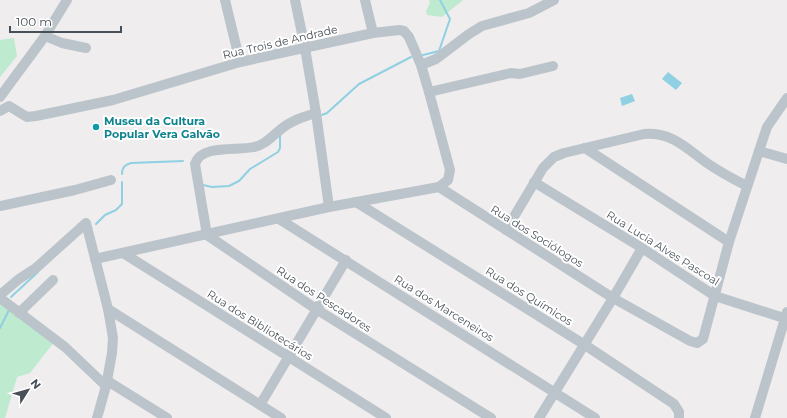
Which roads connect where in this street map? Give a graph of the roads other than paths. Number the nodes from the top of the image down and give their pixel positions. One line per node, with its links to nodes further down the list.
1 (67, 0): 7 (street)
2 (226, 0): 10 (street)
3 (294, 0): 9 (street)
4 (365, 0): 6 (street)
5 (554, 0): 11 (street)
6 (373, 33): 9 (street, Rua Trois de Andrade); 11 (street, Rua Trois de Andrade)
7 (45, 36): 8 (street); 14 (street)
8 (86, 48)
9 (305, 48): 10 (street, Rua Trois de Andrade); 17 (street)
10 (240, 62): 16 (street, Rua Trois de Andrade)
11 (421, 65): 13 (street, Rua Trois de Andrade)
12 (553, 66): 13 (street)
13 (429, 92): 24 (street, Rua Trois de Andrade)
14 (0, 96)
15 (787, 98): 19 (street)
16 (1, 108)
17 (316, 113): 27 (street); 30 (street)
18 (585, 148): 22 (street); 23 (street); 31 (street)
19 (759, 151): 20 (street); 23 (street)
20 (787, 159)
21 (111, 180): 26 (street)
22 (534, 182): 29 (street); 32 (street, Rua Lucia Alves Pascoal)
23 (748, 186): 31 (street)
24 (439, 187): 25 (street); 29 (street, Rua dos Sociólogos)
25 (356, 202): 27 (street); 45 (street, Rua dos Químicos)
26 (0, 206)
27 (329, 207): 28 (street)
28 (279, 219): 30 (street); 35 (street, Rua dos Marceneiros)
29 (506, 230): 40 (street, Rua dos Sociólogos)
30 (207, 235): 33 (street); 42 (street, Rua dos Pescadores)
31 (729, 242): 38 (street)
32 (642, 248): 38 (street, Rua Lucia Alves Pascoal); 40 (street)
33 (123, 253): 34 (street); 46 (street, Rua dos Bibliotecários)
34 (95, 259): 37 (street); 41 (street)
35 (346, 260): 42 (street); 48 (street, Rua dos Marceneiros)
36 (53, 280): 43 (street)
37 (0, 295)
38 (715, 296): 40 (street, Rua dos Sociólogos); 44 (street, Rua Lucia Alves Pascoal)
39 (0, 298): 43 (street)
40 (613, 298): 45 (street)
41 (108, 309): 47 (street); 49 (street)
42 (316, 309): 46 (street); 54 (street, Rua dos Pescadores)
43 (20, 313): 47 (street)
44 (786, 316): 58 (street)
45 (585, 345): 48 (street); 57 (street, Rua dos Químicos)
46 (288, 357): 49 (street); 53 (street, Rua dos Bibliotecários)
47 (106, 383): 50 (street); 51 (street)
48 (554, 393): 55 (street); 56 (street, Rua dos Marceneiros)
49 (260, 405): 52 (street)
50 (97, 418)
51 (167, 418)
52 (281, 418)
53 (386, 418)
54 (491, 418)
55 (539, 418)
56 (595, 418)
57 (679, 418)
58 (755, 418)

